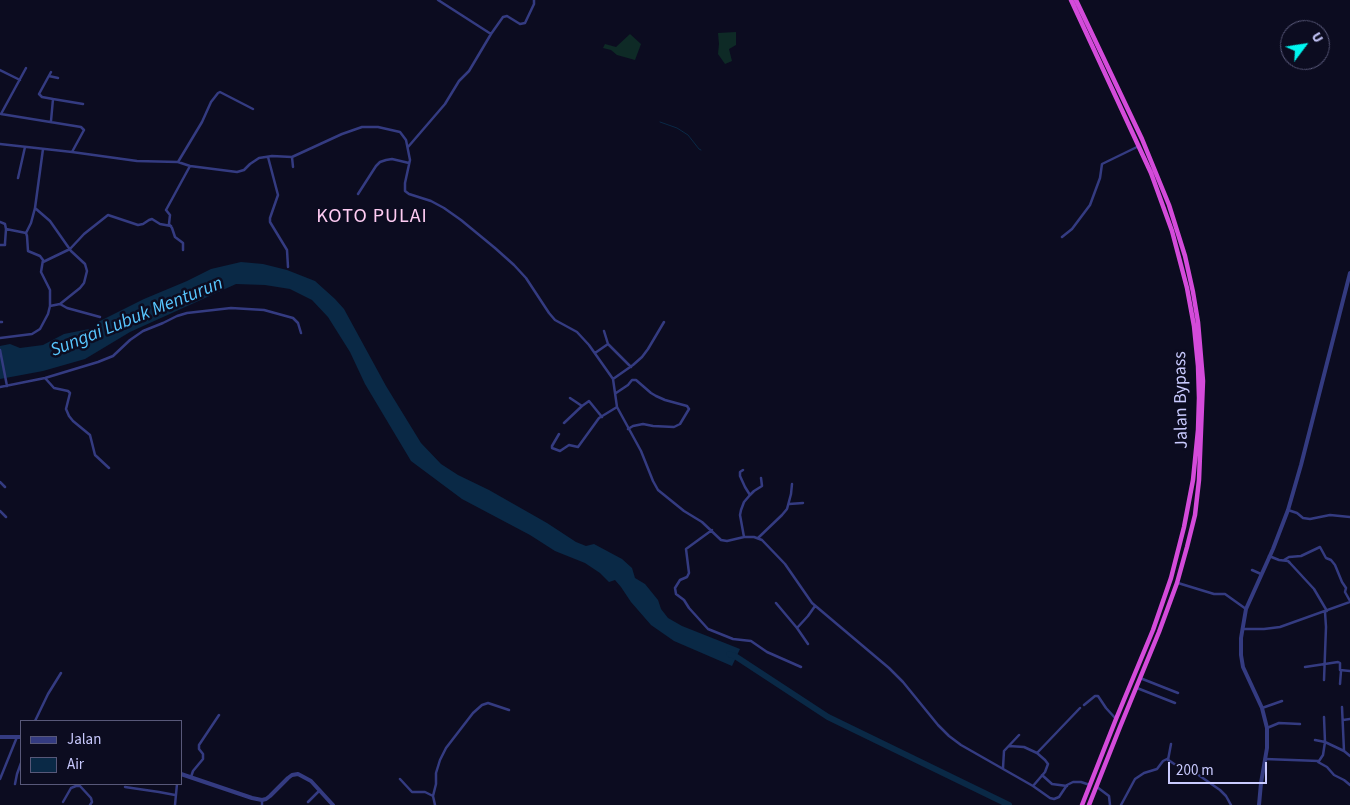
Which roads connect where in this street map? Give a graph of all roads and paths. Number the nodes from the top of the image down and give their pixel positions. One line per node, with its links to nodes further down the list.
1 (438, 0): 5 (street)
2 (534, 0): 5 (street)
3 (1071, 0): 14 (highway, Jalan Bypass)
4 (1076, 0): 14 (highway, Jalan Bypass)
5 (491, 34): 21 (street)
6 (26, 68): 11 (street)
7 (0, 70): 11 (street)
8 (51, 72): 9 (street)
9 (49, 76): 10 (street); 12 (street)
10 (58, 78)
11 (20, 80): 16 (street)
12 (53, 99): 13 (street); 17 (street)
13 (82, 104)
14 (1123, 106): 19 (highway, Jalan Bypass); 87 (highway, Jalan Bypass)
15 (253, 109): 26 (street)
16 (0, 115): 17 (street)
17 (51, 121): 23 (street)
18 (0, 144): 20 (street)
19 (1139, 146): 37 (street); 95 (highway, Jalan Bypass)
20 (25, 147): 22 (street); 30 (street)
21 (408, 147): 25 (street); 27 (street)
22 (43, 149): 23 (street); 32 (street)
23 (72, 152): 26 (street)
24 (268, 157): 25 (street); 28 (street); 42 (street)
25 (292, 157): 29 (street)
26 (178, 162): 28 (street)
27 (409, 163): 31 (street); 53 (street)
28 (190, 166): 34 (street)
29 (293, 167)
30 (18, 178)
31 (358, 194)
32 (35, 208): 36 (street); 39 (street)
33 (0, 222): 35 (street)
34 (172, 226): 39 (street); 40 (street)
35 (6, 230): 36 (street); 38 (street)
36 (26, 233): 41 (street)
37 (1062, 237)
38 (0, 245)
39 (70, 249): 41 (street); 44 (street)
40 (183, 250)
41 (43, 262): 45 (street)
42 (288, 267)
43 (1350, 273): 76 (street)
44 (60, 304): 45 (street); 46 (street)
45 (50, 306): 50 (street)
46 (100, 317)
47 (664, 322): 54 (street)
48 (604, 330): 51 (street)
49 (301, 334): 55 (street)
50 (0, 338)
51 (608, 344): 53 (street); 54 (street)
52 (0, 350): 57 (street)
53 (594, 353): 56 (street)
54 (631, 367): 56 (street)
55 (45, 378): 57 (street); 67 (street)
56 (612, 379): 59 (street)
57 (7, 384): 58 (street)
58 (0, 388)
59 (616, 393): 62 (street); 65 (street)
60 (570, 398): 61 (street)
61 (582, 406): 63 (street); 64 (street)
62 (617, 407): 63 (street); 65 (street)
63 (602, 416): 66 (street)
64 (564, 423)
65 (628, 429): 80 (street)
66 (559, 434)
67 (109, 468)
68 (744, 470): 73 (street)
69 (761, 478): 73 (street)
70 (0, 482): 72 (street)
71 (792, 484): 75 (street)
72 (5, 487)
73 (750, 495): 81 (street)
74 (803, 503): 75 (street)
75 (789, 504): 82 (street)
76 (1288, 510): 79 (street); 83 (street)
77 (0, 511): 78 (street)
78 (6, 516)
79 (1350, 516)
80 (712, 530): 81 (street); 100 (street)
81 (744, 537): 82 (street)
82 (758, 538): 90 (street)
83 (1269, 556): 84 (street); 86 (street)
84 (1284, 560): 88 (street); 92 (street)
85 (1252, 570): 86 (street)
86 (1261, 574): 91 (street)
87 (1177, 583): 91 (street); 96 (highway, Jalan Bypass)
88 (1350, 602): 92 (street)
89 (776, 603): 93 (street)
90 (815, 606): 93 (street); 138 (street)
91 (1246, 609): 94 (street)
92 (1326, 611): 94 (street); 98 (street)
93 (797, 628): 97 (street)
94 (1242, 629): 114 (street)
95 (1153, 630): 96 (highway); 118 (highway, Jalan Bypass)
96 (1159, 632): 104 (highway, Jalan Bypass)
97 (808, 644)
98 (1325, 664): 99 (street); 101 (street); 105 (street)
99 (1305, 667)
100 (801, 668)
101 (1341, 671): 102 (street); 106 (street)
102 (1350, 671)
103 (61, 673): 120 (street)
104 (1140, 678): 107 (highway, Jalan Bypass); 108 (street)
105 (1324, 680)
106 (1340, 684)
107 (1137, 688): 110 (street); 152 (highway, Jalan Bypass)
108 (1178, 693)
109 (1282, 701): 114 (street)
110 (1175, 703)
111 (1084, 705): 118 (street)
112 (1342, 707): 121 (street)
113 (1080, 708): 132 (street)
114 (1262, 708): 123 (street)
115 (509, 710): 155 (street)
116 (219, 715): 141 (street)
117 (1324, 717): 128 (street)
118 (1116, 719): 147 (highway, Jalan Bypass)
119 (1350, 719): 121 (street)
120 (35, 720)
121 (1343, 720): 131 (street)
122 (1300, 724): 123 (street)
123 (1267, 728): 134 (street)
124 (1019, 735): 130 (street)
125 (0, 737): 126 (street)
126 (19, 737): 142 (street)
127 (1315, 740): 128 (street)
128 (1325, 742): 131 (street); 136 (street)
129 (1171, 744): 135 (street)
130 (1009, 746): 132 (street); 138 (street)
131 (1344, 751): 133 (street)
132 (1037, 753): 140 (street)
133 (1350, 756)
134 (1265, 759): 136 (street); 168 (street)
135 (1168, 760): 166 (street); 167 (street)
136 (1318, 762): 148 (street)
137 (20, 766): 144 (street)
138 (1002, 768): 149 (street)
139 (182, 774): 141 (street)
140 (1042, 775): 149 (street); 150 (street)
141 (191, 777): 157 (street)
142 (0, 779)
143 (400, 779): 155 (street)
144 (15, 784)
145 (80, 785): 156 (street); 159 (street)
146 (177, 785): 154 (street)
147 (1090, 785): 150 (street); 163 (highway, Jalan Bypass)
148 (1350, 785)
149 (1033, 786): 150 (street)
150 (1067, 786)
151 (125, 787): 154 (street)
152 (1097, 787): 164 (highway, Jalan Bypass); 165 (street)
153 (320, 790): 157 (street); 158 (street); 161 (street)
154 (176, 796): 160 (street)
155 (433, 796): 162 (street)
156 (63, 802)
157 (262, 802)
158 (308, 802)
159 (90, 805)
160 (176, 805)
161 (333, 805)
162 (435, 805)
163 (1082, 805)
164 (1089, 805)
165 (1110, 805)
166 (1121, 805)
167 (1231, 805)
168 (1259, 805)

